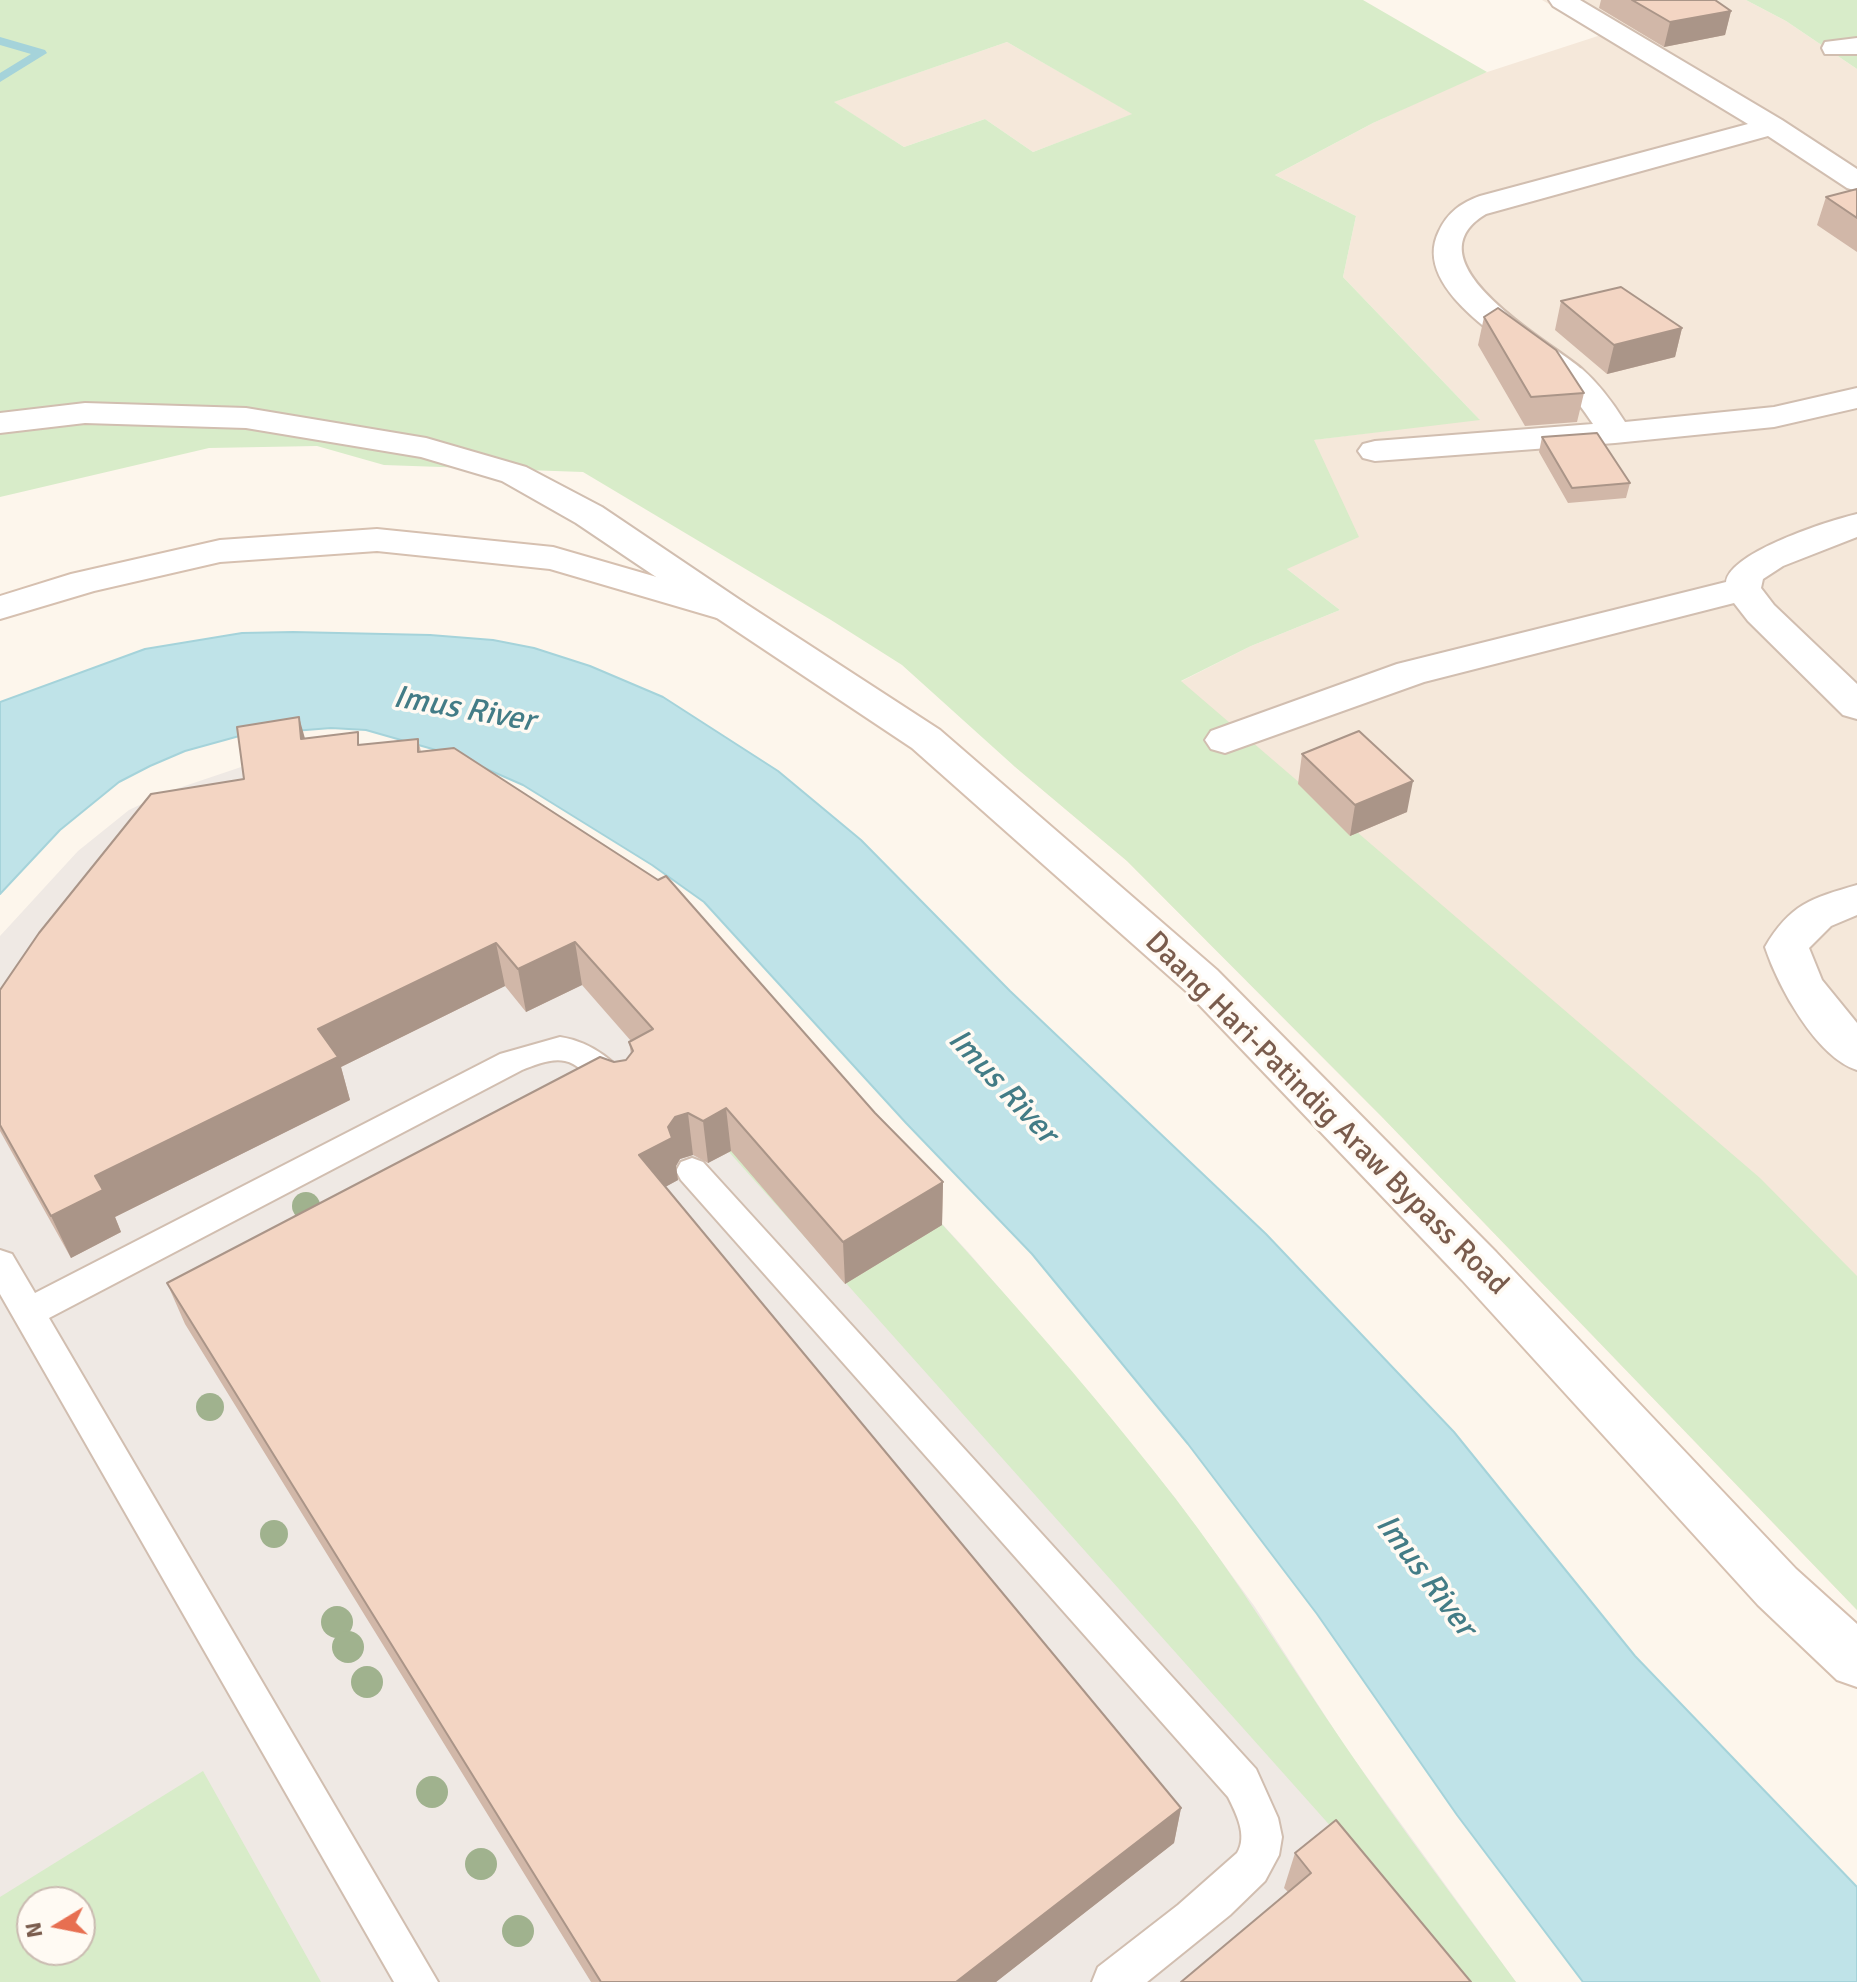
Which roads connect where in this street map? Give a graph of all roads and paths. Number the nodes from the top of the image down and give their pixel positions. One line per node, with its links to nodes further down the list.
1 (1562, 0): 2 (street)
2 (1772, 126): 3 (street); 6 (street)
3 (1857, 182)
4 (1857, 398): 6 (street)
5 (0, 423): 11 (street)
6 (1615, 433): 7 (street)
7 (1375, 451)
8 (1857, 525): 9 (street)
9 (1743, 589): 12 (street); 13 (street)
10 (0, 608): 11 (street, Daang Hari-Patindig Araw Bypass Road)
11 (730, 610): 20 (street, Daang Hari-Patindig Araw Bypass Road)
12 (1857, 706)
13 (1225, 740)
14 (1857, 900): 15 (street)
15 (1857, 1053)
16 (621, 1092): 19 (lane)
17 (692, 1171): 22 (lane)
18 (0, 1264): 19 (lane)
19 (30, 1312): 21 (lane)
20 (1857, 1661)
21 (417, 1982)
22 (1113, 1982)

